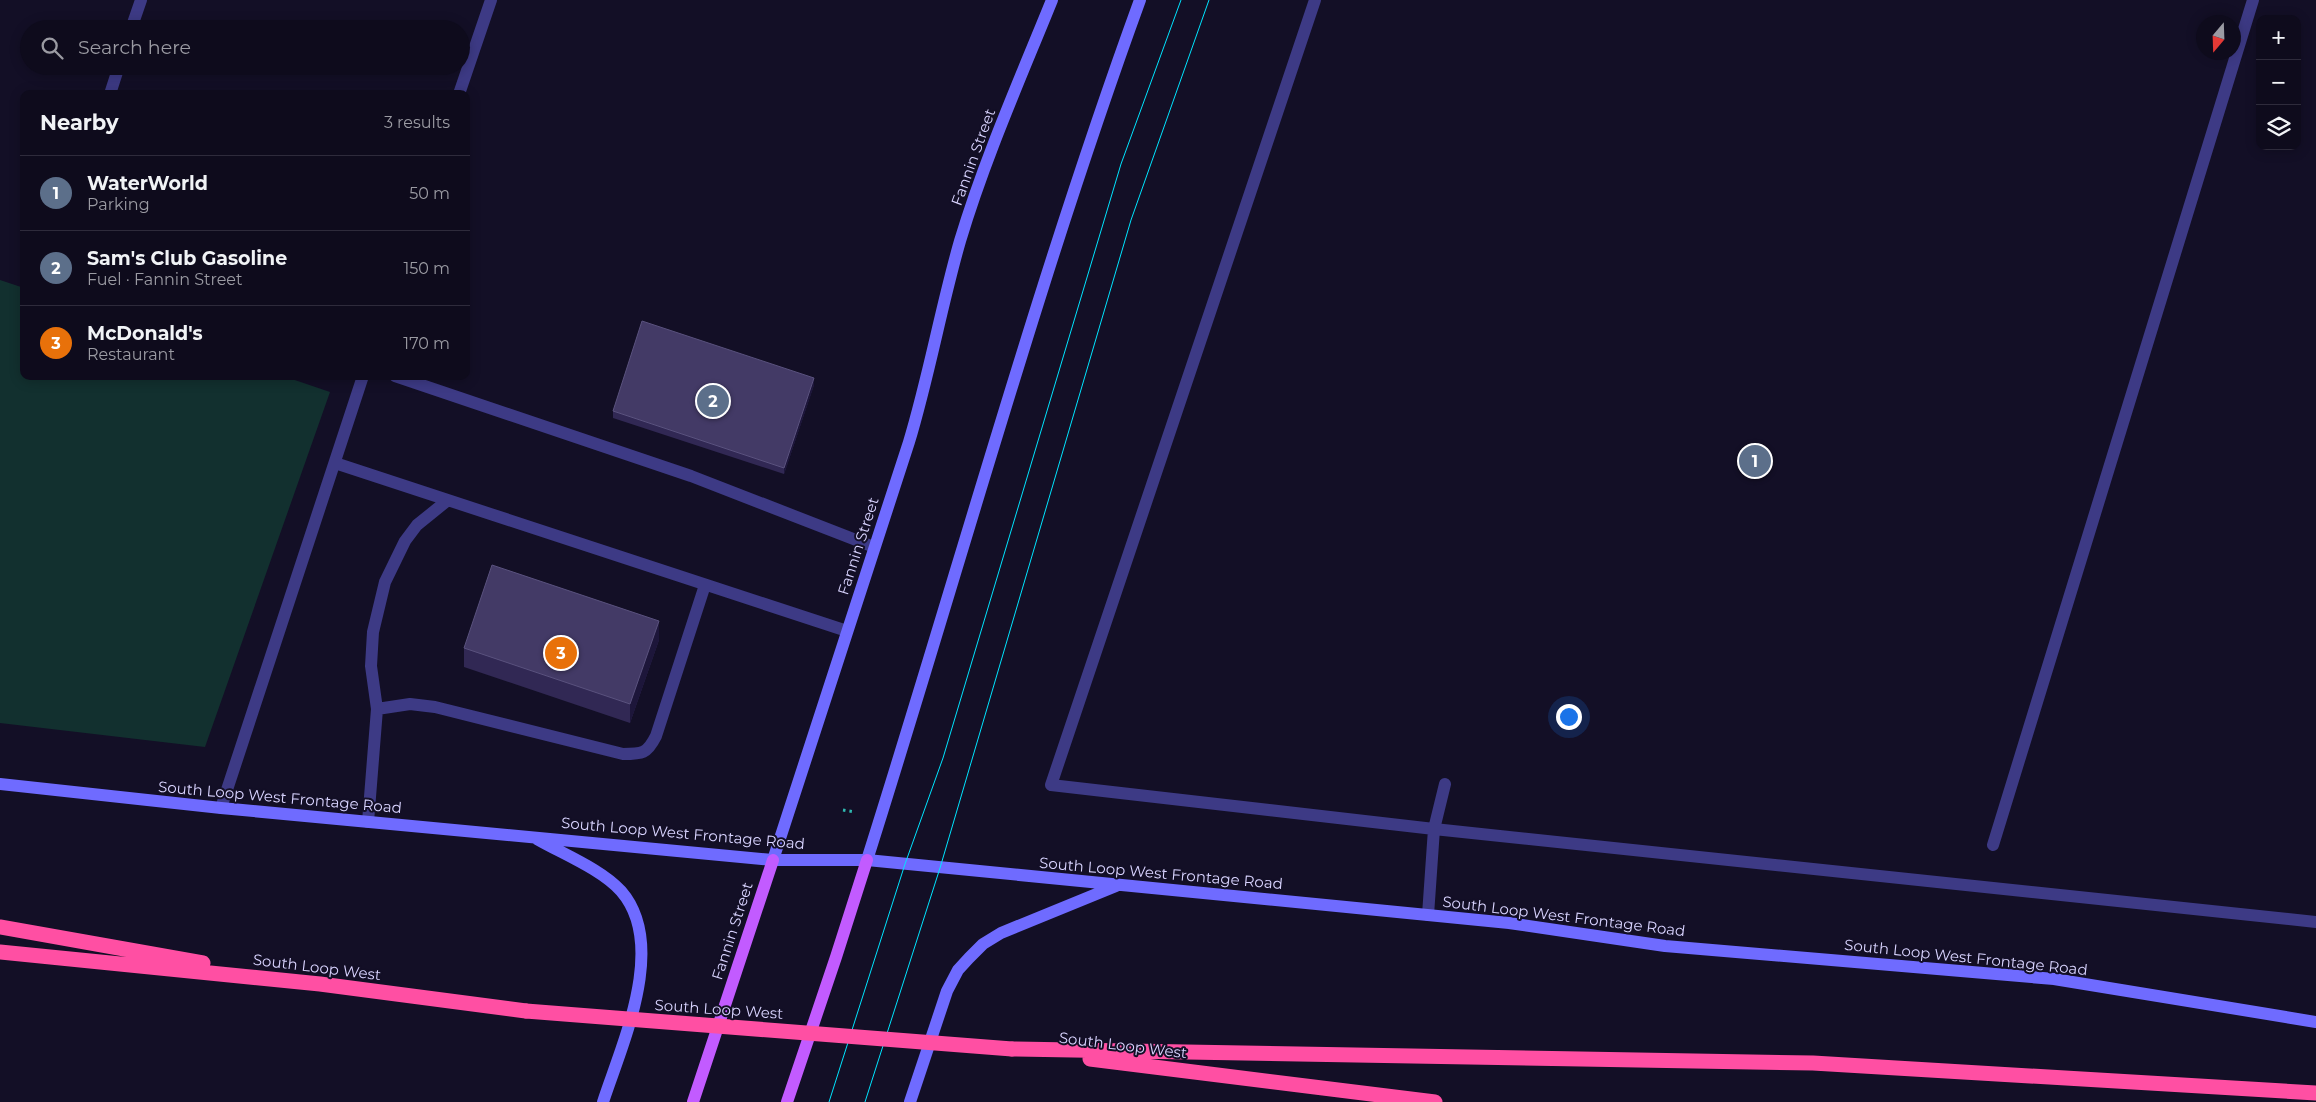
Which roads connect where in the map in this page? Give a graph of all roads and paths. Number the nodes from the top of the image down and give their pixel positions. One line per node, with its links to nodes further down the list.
1 (140, 0): 7 (lane)
2 (491, 0): 8 (lane)
3 (1052, 0): 17 (main road, Fannin Street)
4 (1140, 0): 29 (main road)
5 (1315, 0): 25 (lane)
6 (2253, 0): 27 (lane)
7 (134, 20)
8 (470, 62)
9 (116, 75): 11 (lane)
10 (465, 75): 12 (lane)
11 (111, 90)
12 (460, 90)
13 (363, 380): 15 (lane)
14 (407, 380): 17 (lane)
15 (335, 463): 16 (lane); 23 (lane)
16 (448, 500): 18 (lane); 20 (lane)
17 (874, 547): 19 (main road, Fannin Street)
18 (705, 585): 19 (lane); 20 (lane)
19 (847, 631): 28 (main road, Fannin Street)
20 (377, 710): 24 (lane)
21 (0, 784): 23 (main road, South Loop West Frontage Road)
22 (1445, 784): 25 (lane)
23 (221, 808): 24 (main road, South Loop West Frontage Road)
24 (368, 822): 26 (main road, South Loop West Frontage Road)
25 (1434, 829): 31 (lane); 32 (lane)
26 (533, 836): 28 (main road, South Loop West Frontage Road); 39 (main road)
27 (1993, 845)
28 (773, 860): 29 (main road, South Loop West Frontage Road); 40 (main road, Fannin Street)
29 (867, 860): 30 (main road, South Loop West Frontage Road); 41 (main road)
30 (1118, 885): 31 (main road, South Loop West Frontage Road); 42 (main road)
31 (1428, 915): 36 (main road, South Loop West Frontage Road)
32 (2316, 922)
33 (0, 927): 35 (highway)
34 (0, 952): 35 (highway, South Loop West)
35 (320, 984): 37 (highway, South Loop West, bridge)
36 (2316, 1022)
37 (1012, 1049): 38 (highway); 43 (highway, South Loop West)
38 (2316, 1093)
39 (603, 1102)
40 (693, 1102)
41 (787, 1102)
42 (910, 1102)
43 (1435, 1102)

